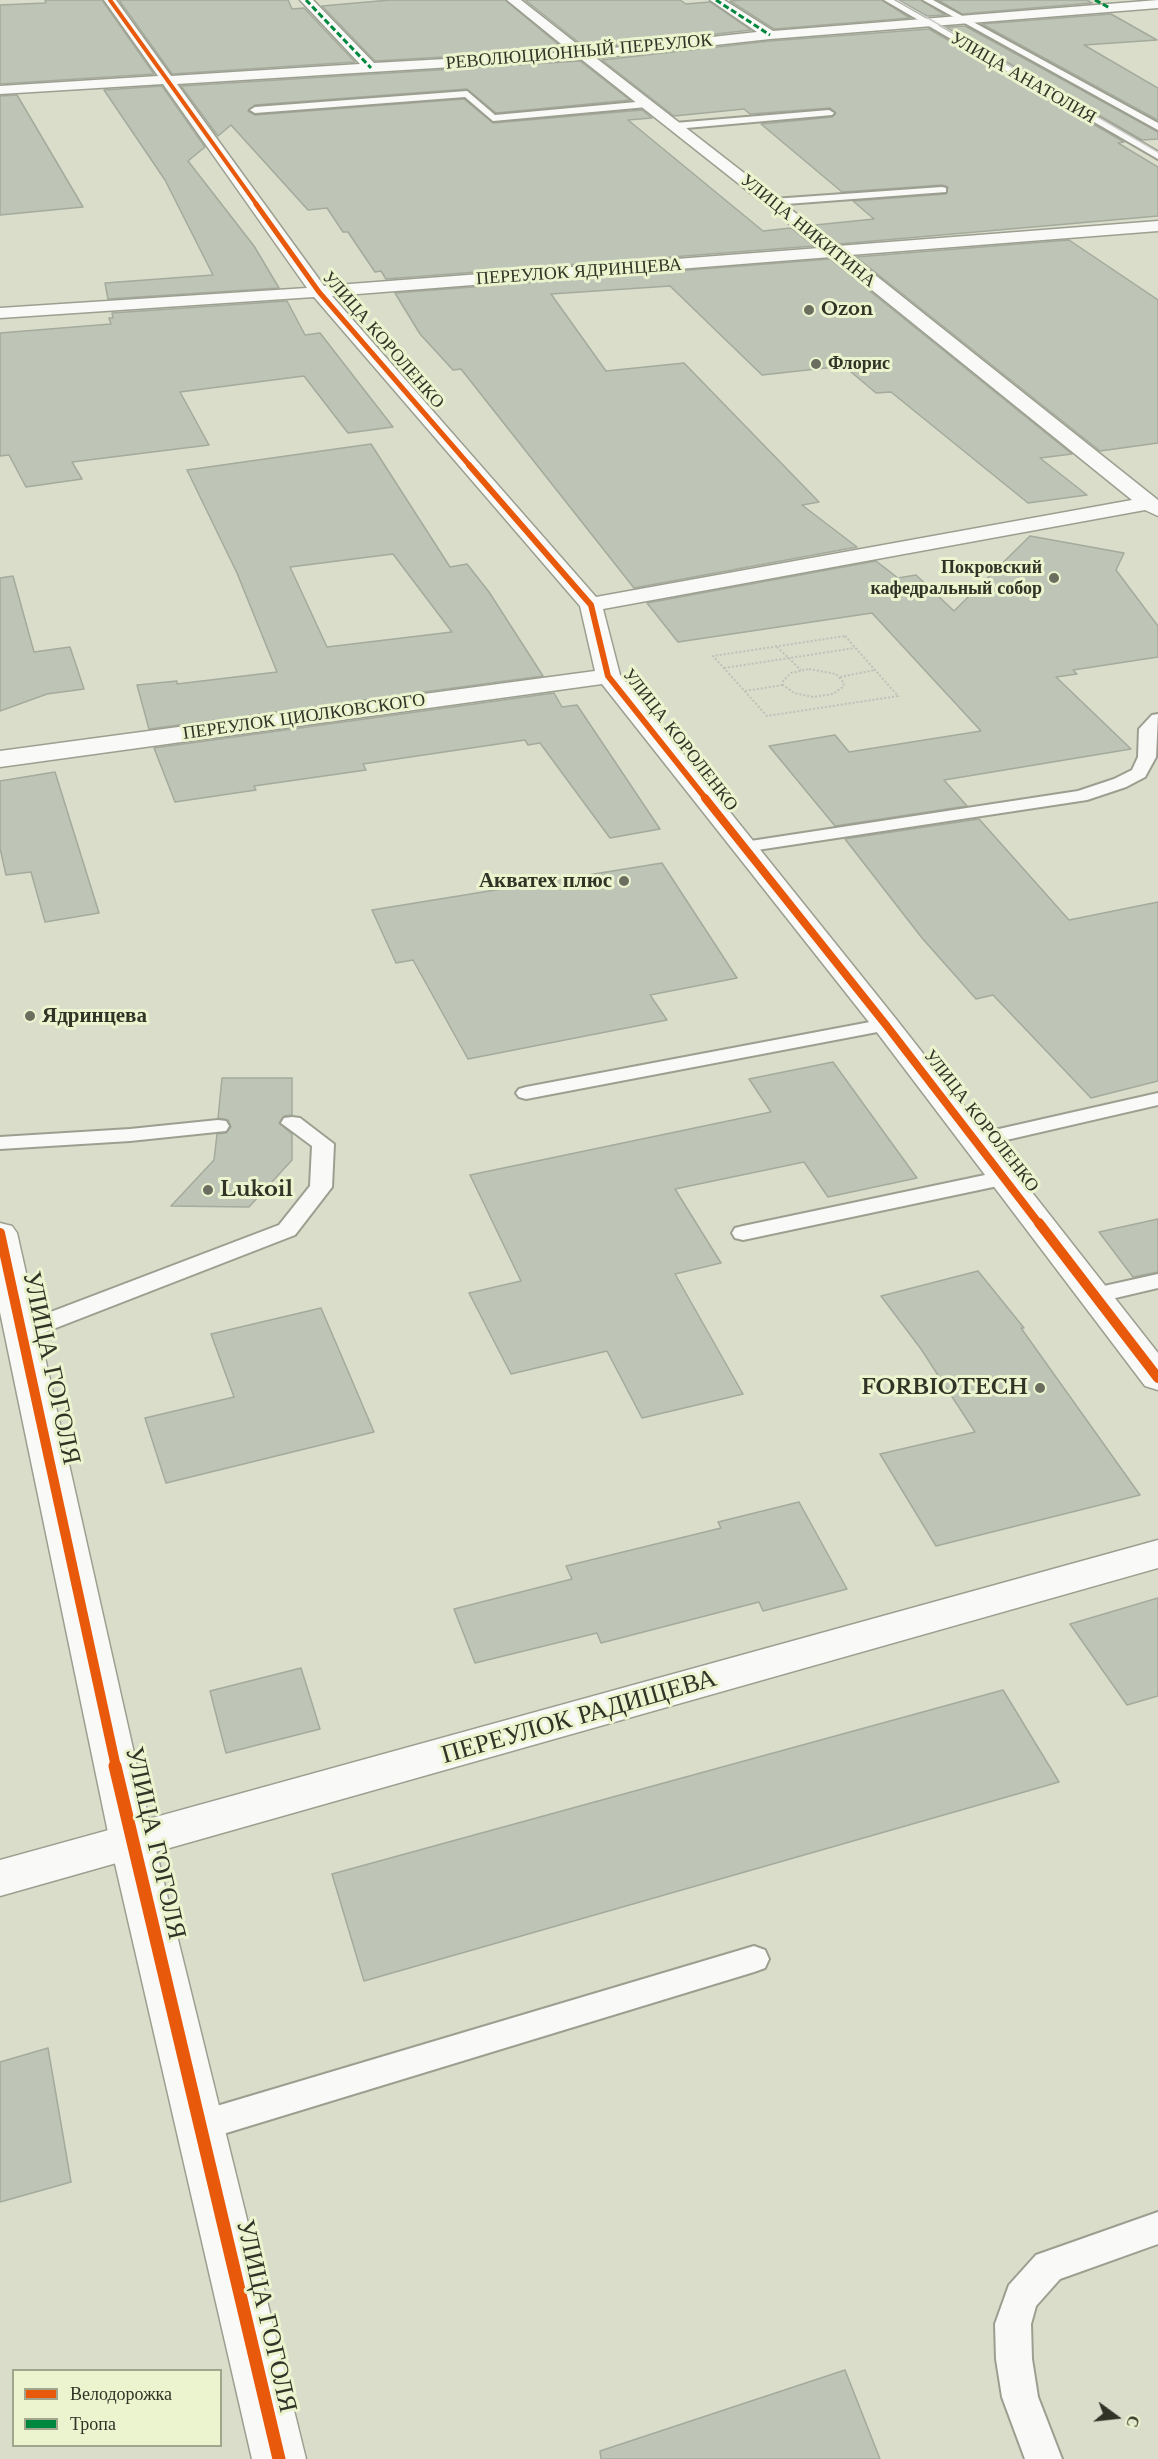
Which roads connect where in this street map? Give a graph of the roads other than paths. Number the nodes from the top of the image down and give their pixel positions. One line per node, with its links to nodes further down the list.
1 (110, 0): 15 (street, УЛИЦА КОРОЛЕНКО)
2 (306, 0): 14 (street)
3 (513, 0): 13 (street, УЛИЦА НИКИТИНА)
4 (716, 0): 12 (street)
5 (888, 0): 11 (lane, УЛИЦА АНАТОЛИЯ)
6 (927, 0): 10 (lane, УЛИЦА АНАТОЛИЯ)
7 (1095, 0): 9 (street)
8 (1158, 4): 9 (street, РЕВОЛЮЦИОННЫЙ ПЕРЕУЛОК)
9 (1110, 8): 10 (street, РЕВОЛЮЦИОННЫЙ ПЕРЕУЛОК)
10 (963, 20): 11 (street, РЕВОЛЮЦИОННЫЙ ПЕРЕУЛОК); 21 (lane, УЛИЦА АНАТОЛИЯ)
11 (927, 23): 12 (street, РЕВОЛЮЦИОННЫЙ ПЕРЕУЛОК); 22 (lane, УЛИЦА АНАТОЛИЯ)
12 (770, 35): 13 (street, РЕВОЛЮЦИОННЫЙ ПЕРЕУЛОК)
13 (583, 55): 14 (street, РЕВОЛЮЦИОННЫЙ ПЕРЕУЛОК); 17 (street, УЛИЦА НИКИТИНА)
14 (371, 68): 15 (street, РЕВОЛЮЦИОННЫЙ ПЕРЕУЛОК)
15 (168, 81): 16 (street, РЕВОЛЮЦИОННЫЙ ПЕРЕУЛОК); 27 (street, УЛИЦА КОРОЛЕНКО)
16 (0, 90)
17 (647, 104): 18 (lane); 20 (street, УЛИЦА НИКИТИНА)
18 (255, 110)
19 (829, 113): 20 (lane)
20 (675, 126): 24 (street, УЛИЦА НИКИТИНА)
21 (1158, 127)
22 (1158, 156)
23 (942, 190): 24 (lane)
24 (773, 202): 26 (street, УЛИЦА НИКИТИНА)
25 (1158, 226): 26 (street, ПЕРЕУЛОК ЯДРИНЦЕВА)
26 (834, 252): 27 (street, ПЕРЕУЛОК ЯДРИНЦЕВА); 29 (street, УЛИЦА НИКИТИНА)
27 (319, 292): 28 (street, ПЕРЕУЛОК ЯДРИНЦЕВА); 30 (street, УЛИЦА КОРОЛЕНКО)
28 (0, 314)
29 (1154, 506): 30 (street)
30 (591, 605): 31 (street, УЛИЦА КОРОЛЕНКО)
31 (608, 676): 33 (street, ПЕРЕУЛОК ЦИОЛКОВСКОГО); 34 (street, УЛИЦА КОРОЛЕНКО)
32 (1158, 720): 34 (lane)
33 (0, 759)
34 (744, 848): 35 (street, УЛИЦА КОРОЛЕНКО)
35 (886, 1025): 36 (lane); 40 (street, УЛИЦА КОРОЛЕНКО)
36 (526, 1093)
37 (1158, 1099): 40 (lane)
38 (292, 1123): 47 (lane)
39 (218, 1126): 41 (lane)
40 (976, 1142): 42 (street, УЛИЦА КОРОЛЕНКО)
41 (0, 1143)
42 (1004, 1178): 44 (lane); 46 (street, УЛИЦА КОРОЛЕНКО)
43 (0, 1233): 47 (street, УЛИЦА ГОГОЛЯ)
44 (743, 1233)
45 (1158, 1281): 46 (lane)
46 (1094, 1295): 48 (street, УЛИЦА КОРОЛЕНКО)
47 (22, 1332): 50 (street, УЛИЦА ГОГОЛЯ)
48 (1158, 1378)
49 (1158, 1554): 50 (street, ПЕРЕУЛОК РАДИЩЕВА)
50 (132, 1842): 51 (street, ПЕРЕУЛОК РАДИЩЕВА); 53 (street, УЛИЦА ГОГОЛЯ)
51 (0, 1878)
52 (754, 1959): 53 (lane)
53 (200, 2126): 55 (street, УЛИЦА ГОГОЛЯ)
54 (1158, 2228): 56 (lane)
55 (279, 2459)
56 (1044, 2459)

